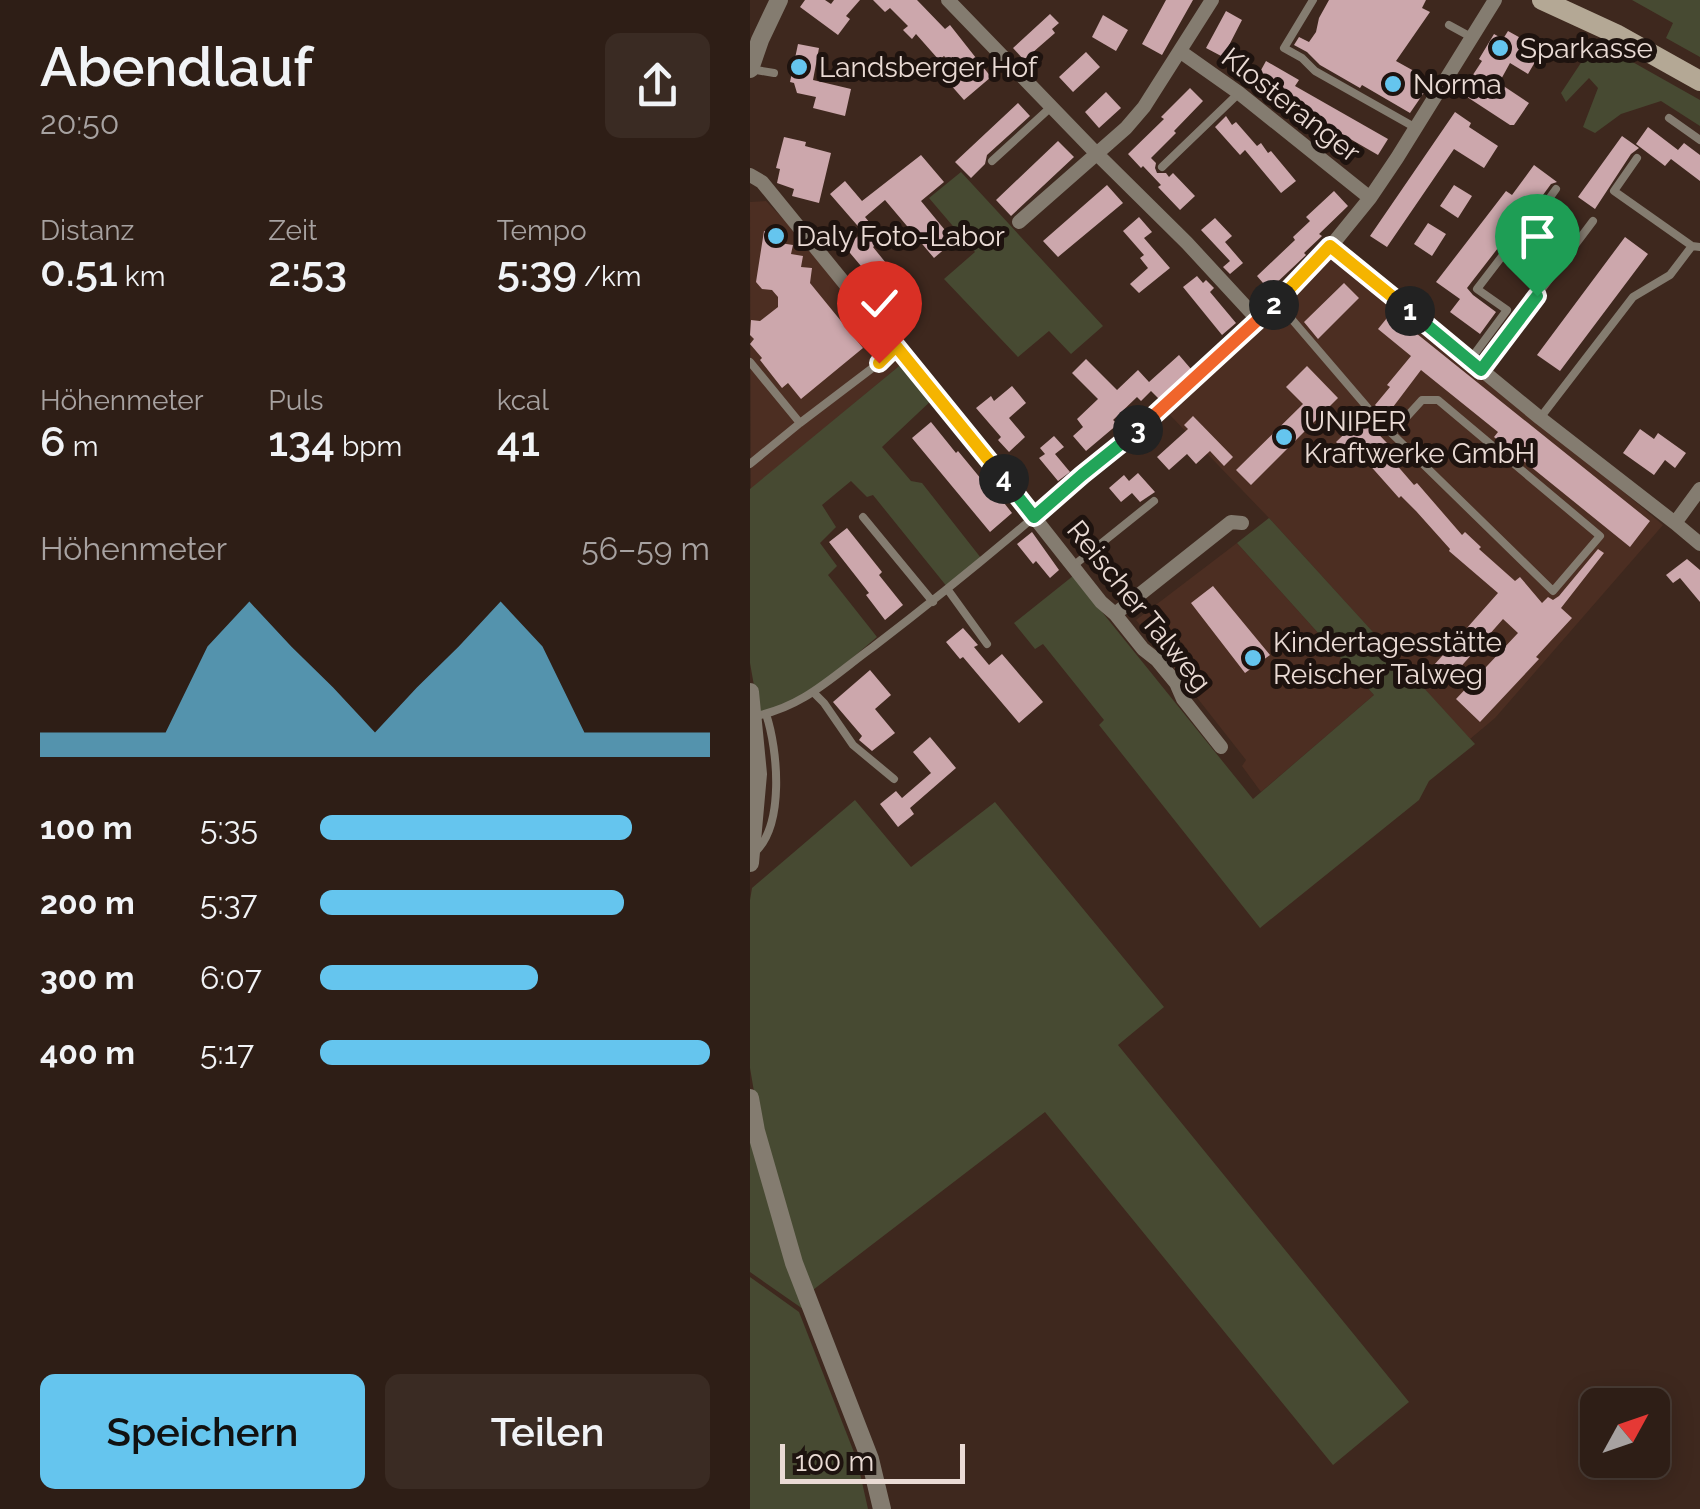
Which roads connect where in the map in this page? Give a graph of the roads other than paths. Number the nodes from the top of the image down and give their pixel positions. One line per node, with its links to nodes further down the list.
1 (778, 0): 10 (street)
2 (948, 0): 14 (street)
3 (1212, 0): 9 (street)
4 (1312, 0): 16 (lane)
5 (1495, 0): 8 (street)
6 (1555, 3): 12 (main road)
7 (1449, 25): 8 (lane)
8 (1472, 38): 16 (street)
9 (1180, 52): 13 (street, Klosteranger); 18 (street)
10 (750, 69): 11 (lane)
11 (774, 73)
12 (1700, 81)
13 (1238, 93): 21 (lane); 24 (street, Klosteranger)
14 (1051, 107): 18 (street); 20 (lane)
15 (1670, 118): 17 (lane)
16 (1416, 128): 24 (street)
17 (1700, 140)
18 (1096, 153): 25 (street); 30 (street)
19 (1637, 158): 28 (lane)
20 (992, 161)
21 (1162, 166)
22 (750, 176): 31 (street, Reischer Talweg)
23 (1556, 189): 33 (lane)
24 (1370, 198): 27 (street)
25 (1019, 222)
26 (1593, 222): 33 (lane)
27 (1330, 246): 29 (street); 33 (street)
28 (1696, 246): 34 (lane)
29 (1277, 302): 30 (street); 36 (lane)
30 (1259, 321): 40 (street)
31 (896, 346): 35 (lane); 40 (street, Reischer Talweg)
32 (750, 362): 35 (lane)
33 (1475, 365): 34 (street)
34 (1540, 418): 43 (street)
35 (800, 423): 37 (lane)
36 (1392, 434): 36 (lane)
37 (750, 464)
38 (1700, 489): 43 (street)
39 (1154, 500): 45 (lane)
40 (1034, 517): 45 (street, Reischer Talweg); 46 (lane)
41 (863, 518): 47 (lane)
42 (1242, 522): 48 (street)
43 (1675, 524): 44 (street)
44 (1700, 544)
45 (1073, 566): 48 (street, Reischer Talweg)
46 (948, 590): 47 (lane); 49 (lane)
47 (933, 602): 51 (lane)
48 (1115, 614): 53 (street, Reischer Talweg)
49 (987, 644)
50 (750, 692): 52 (street)
51 (813, 692): 52 (lane); 54 (lane)
52 (760, 715): 55 (street)
53 (1221, 747)
54 (894, 780)
55 (750, 860)
56 (750, 1098): 57 (street)
57 (753, 1133): 58 (street)
58 (882, 1509)

